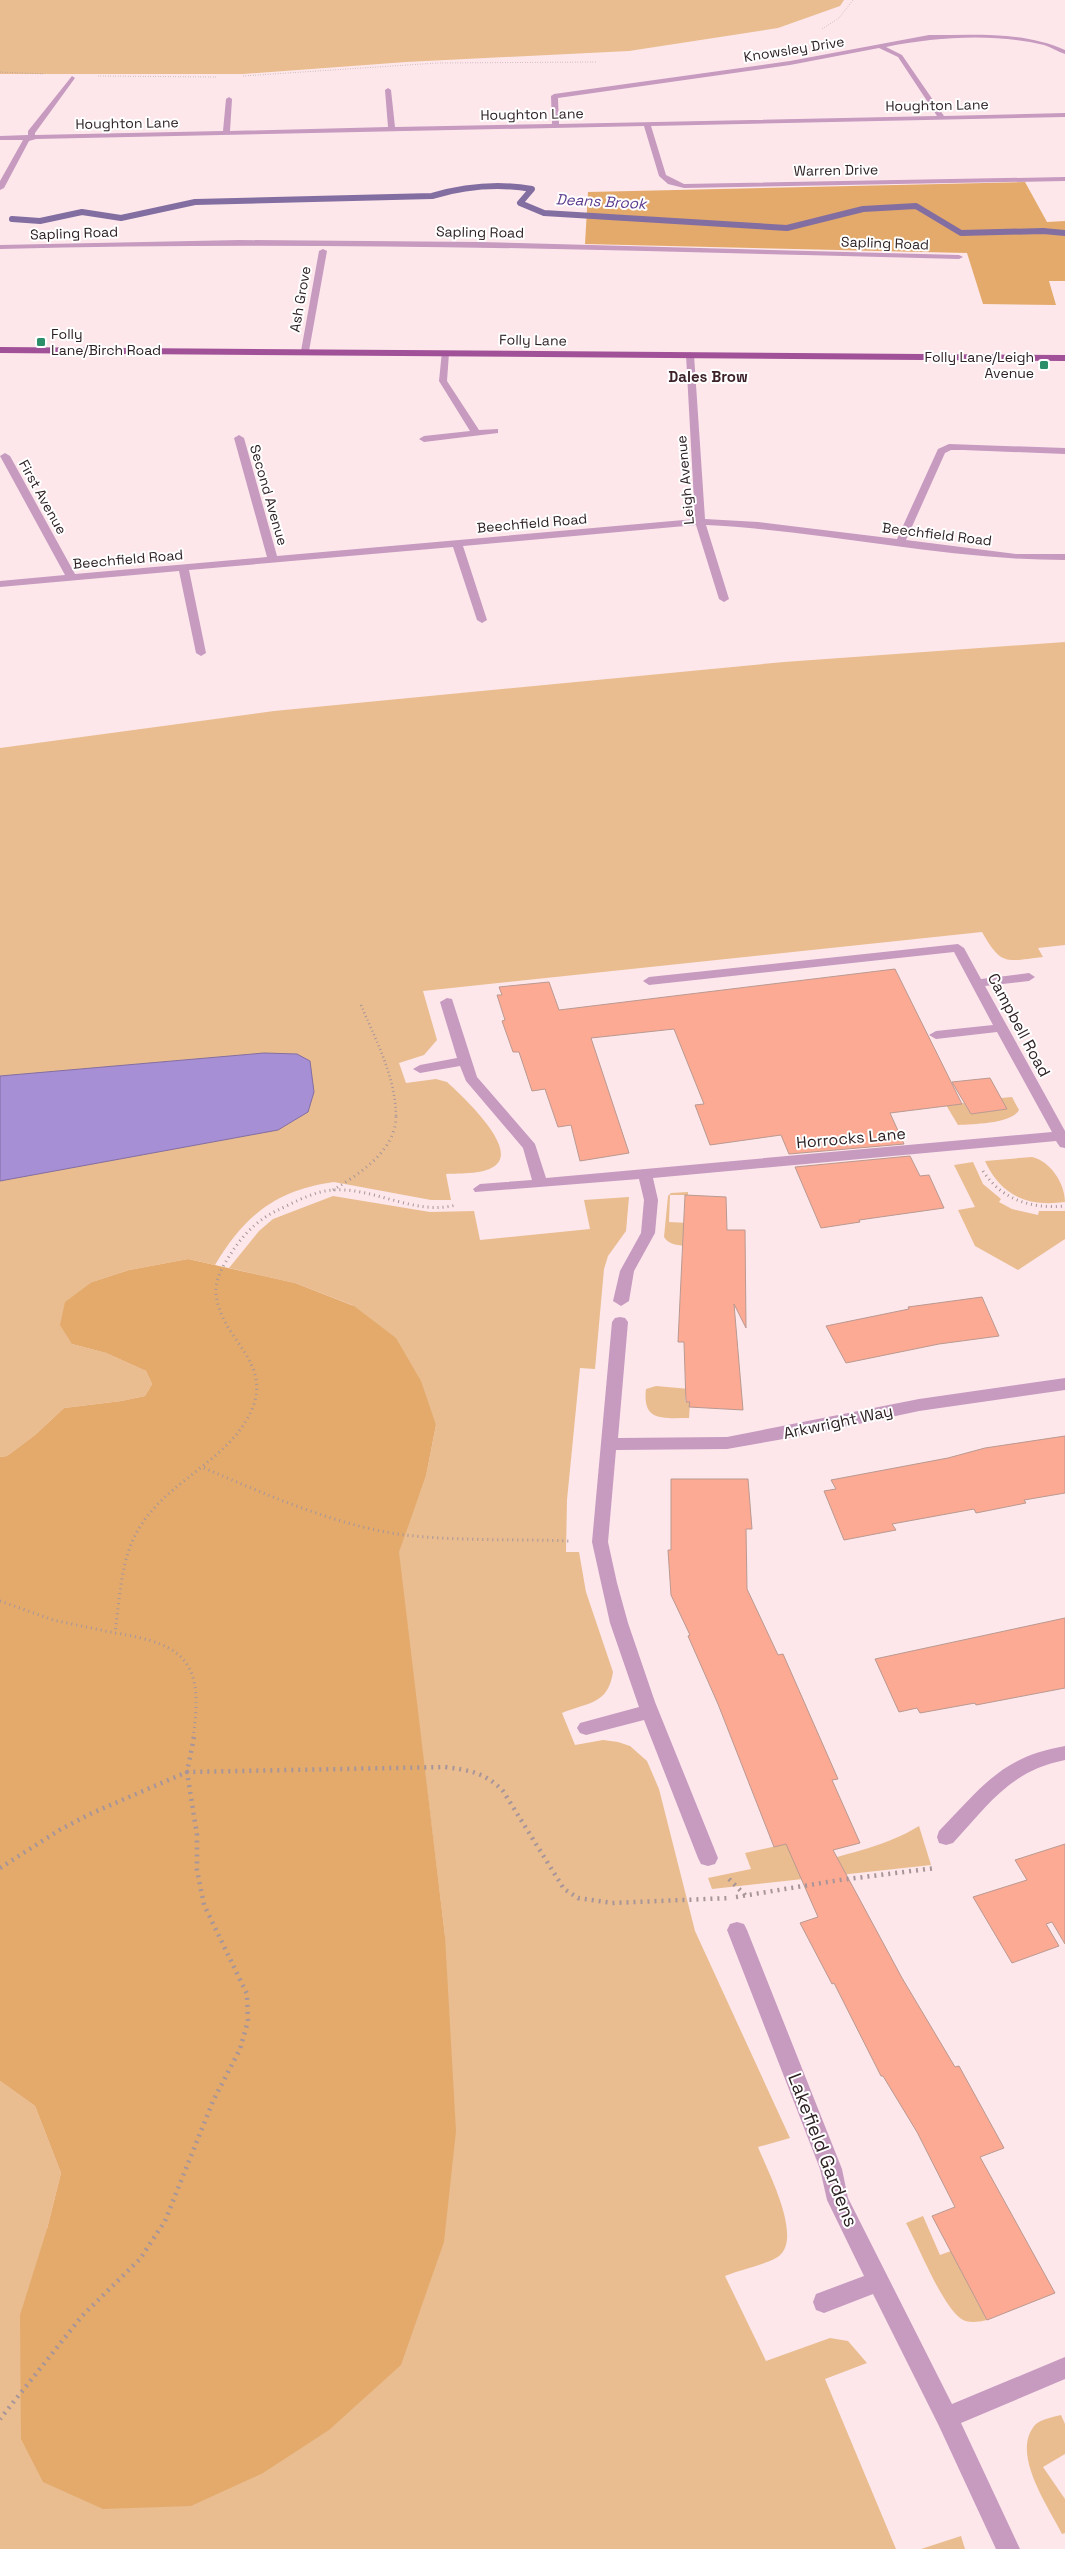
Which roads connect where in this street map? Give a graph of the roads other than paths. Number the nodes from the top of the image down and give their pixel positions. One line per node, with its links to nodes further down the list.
1 (881, 47): 2 (street, Knowsley Drive); 7 (street); 9 (street, Knowsley Drive)
2 (1065, 52)
3 (72, 78): 13 (street)
4 (388, 90): 10 (street)
5 (229, 99): 11 (street)
6 (1065, 115): 7 (street, Houghton Lane)
7 (942, 118): 8 (street, Houghton Lane)
8 (647, 124): 9 (street, Houghton Lane); 14 (street, Warren Drive)
9 (556, 126): 10 (street, Houghton Lane)
10 (392, 130): 11 (street, Houghton Lane)
11 (226, 134): 13 (street, Houghton Lane)
12 (0, 138): 13 (street, Houghton Lane)
13 (33, 138): 15 (street)
14 (1065, 179)
15 (0, 188)
16 (0, 247): 18 (street, Sapling Road)
17 (323, 251): 20 (street, Ash Grove)
18 (959, 257)
19 (0, 350): 20 (main road, Folly Lane)
20 (305, 351): 21 (main road, Folly Lane)
21 (444, 353): 22 (main road, Folly Lane); 25 (street)
22 (690, 355): 23 (main road, Folly Lane); 30 (street, Leigh Avenue)
23 (1065, 358)
24 (495, 431): 25 (street)
25 (476, 433): 27 (street)
26 (239, 438): 34 (street, Second Avenue)
27 (424, 439)
28 (1065, 451): 32 (street)
29 (5, 456): 36 (street, First Avenue)
30 (700, 522): 31 (street, Beechfield Road); 32 (street, Beechfield Road); 38 (street, Leigh Avenue)
31 (457, 543): 34 (street, Beechfield Road); 39 (street)
32 (900, 543): 33 (street, Beechfield Road)
33 (1065, 557)
34 (273, 559): 35 (street, Beechfield Road)
35 (183, 567): 36 (street, Beechfield Road); 40 (street)
36 (72, 578): 37 (street, Beechfield Road)
37 (0, 584)
38 (724, 599)
39 (482, 620)
40 (201, 653)
41 (1029, 977): 43 (street)
42 (649, 981): 43 (street, Campbell Road)
43 (976, 983): 45 (street, Campbell Road)
44 (447, 1002): 47 (street)
45 (1000, 1028): 46 (street); 49 (street, Campbell Road)
46 (936, 1035)
47 (465, 1061): 48 (street); 51 (street)
48 (420, 1068)
49 (1063, 1140): 50 (street, Horrocks Lane)
50 (645, 1174): 51 (street, Horrocks Lane); 53 (street)
51 (540, 1183): 52 (street, Horrocks Lane)
52 (480, 1190)
53 (621, 1301)
54 (620, 1322): 56 (street)
55 (1065, 1384): 56 (street, Arkwright Way)
56 (610, 1444): 57 (street)
57 (650, 1710): 58 (street); 61 (street)
58 (586, 1728)
59 (1065, 1753): 60 (street)
60 (946, 1837)
61 (708, 1858)
62 (736, 1930): 63 (street, Lakefield Gardens)
63 (879, 2281): 64 (street); 66 (street, Lakefield Gardens)
64 (824, 2302)
65 (1065, 2368): 66 (street)
66 (947, 2418): 67 (street, Lakefield Gardens)
67 (1008, 2549)

